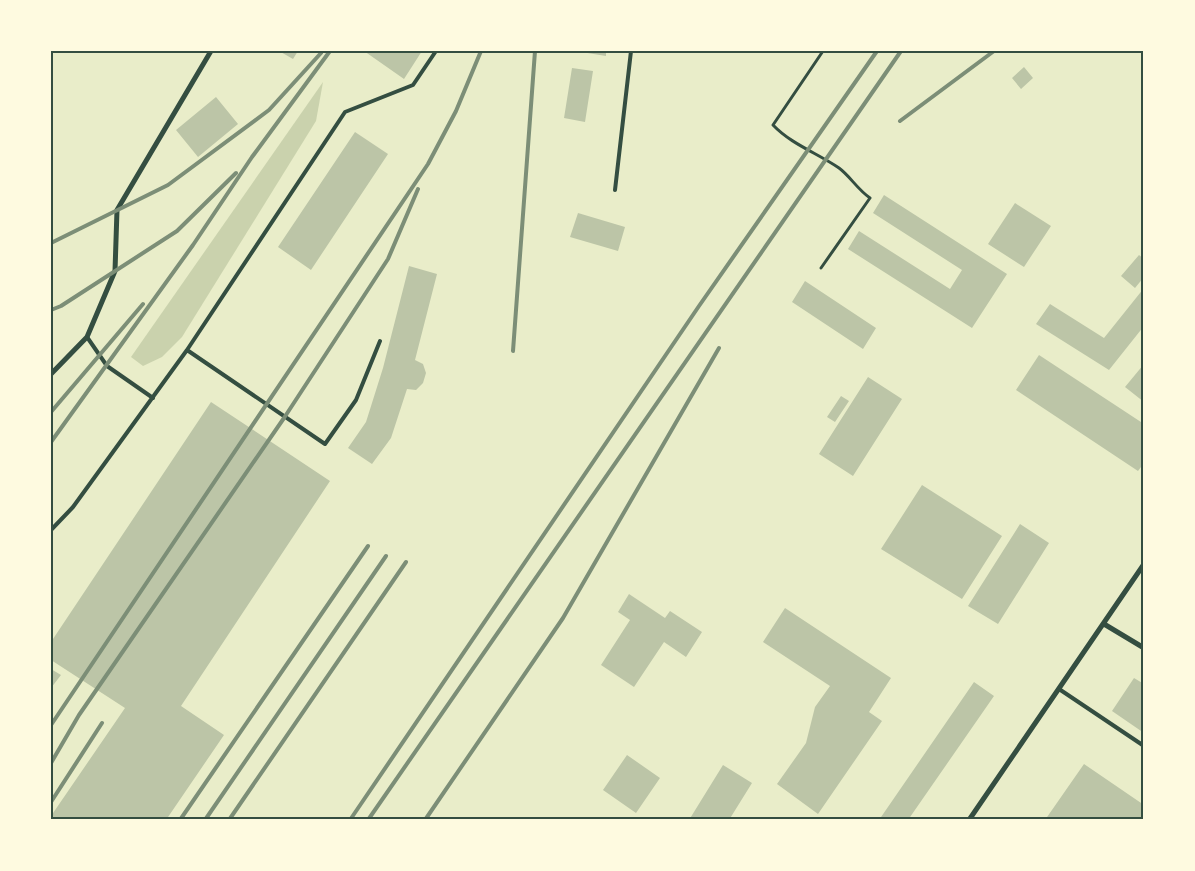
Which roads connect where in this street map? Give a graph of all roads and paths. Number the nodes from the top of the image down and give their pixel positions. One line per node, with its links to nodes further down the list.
1 (211, 51): 7 (street)
2 (436, 51): 9 (lane)
3 (631, 51): 5 (lane)
4 (823, 51): 6 (path)
5 (615, 190)
6 (821, 268)
7 (87, 337): 10 (street); 11 (lane)
8 (380, 341): 9 (lane)
9 (187, 350): 11 (lane)
10 (51, 374)
11 (153, 398): 12 (lane)
12 (51, 530)
13 (1144, 564): 14 (street)
14 (1104, 624): 15 (street); 16 (street)
15 (1144, 648)
16 (1059, 689): 17 (lane); 18 (street)
17 (1144, 746)
18 (969, 820)

